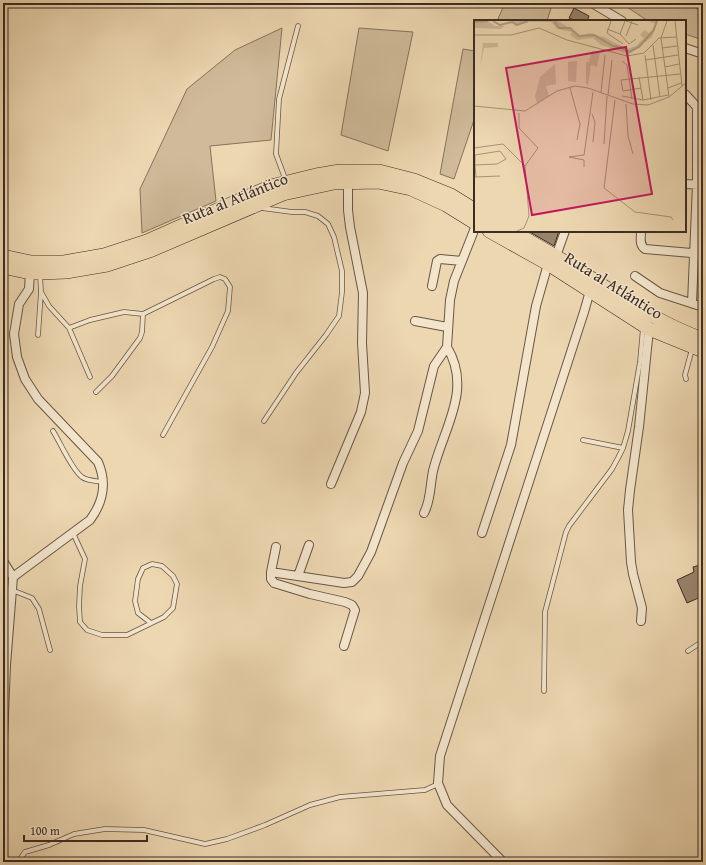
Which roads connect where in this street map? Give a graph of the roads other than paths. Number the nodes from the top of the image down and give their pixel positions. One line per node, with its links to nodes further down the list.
1 (592, 3): 2 (street)
2 (620, 20)
3 (298, 26): 7 (lane)
4 (686, 48): 5 (street)
5 (703, 54)
6 (686, 95): 10 (street)
7 (287, 182): 12 (highway, Ruta al Atlántico); 21 (highway, Ruta al Atlántico)
8 (348, 182): 11 (highway, Ruta al Atlántico); 13 (highway, Ruta al Atlántico); 49 (street)
9 (686, 184): 10 (street)
10 (700, 185): 19 (street)
11 (254, 206): 25 (highway, Ruta al Atlántico); 43 (lane)
12 (474, 209)
13 (474, 222)
14 (474, 231): 23 (street)
15 (491, 232): 22 (highway, Ruta al Atlántico)
16 (515, 232): 22 (highway, Ruta al Atlántico)
17 (565, 232): 22 (street)
18 (641, 232): 19 (street)
19 (694, 254): 20 (street); 30 (street)
20 (703, 254)
21 (3, 256)
22 (552, 260): 28 (highway, Ruta al Atlántico); 38 (highway, Ruta al Atlántico); 52 (street)
23 (462, 261): 27 (street); 34 (street)
24 (3, 267): 25 (highway, Ruta al Atlántico)
25 (35, 273): 29 (lane); 48 (street)
26 (635, 276): 30 (street)
27 (432, 286)
28 (590, 291): 35 (highway, Ruta al Atlántico); 69 (street)
29 (41, 292): 36 (lane); 37 (lane)
30 (692, 303): 31 (street)
31 (703, 307)
32 (143, 314): 36 (lane); 42 (lane); 45 (lane)
33 (414, 321): 34 (street)
34 (447, 327): 39 (street)
35 (646, 327): 38 (highway, Ruta al Atlántico); 47 (lane); 60 (street)
36 (69, 328): 40 (lane)
37 (38, 335)
38 (700, 346): 41 (lane)
39 (447, 347): 50 (street); 57 (street)
40 (90, 377)
41 (686, 379)
42 (96, 392)
43 (264, 421)
44 (53, 431): 48 (lane)
45 (163, 435)
46 (583, 440): 47 (lane)
47 (623, 448): 67 (lane)
48 (104, 482): 51 (street)
49 (331, 484)
50 (424, 513)
51 (73, 533): 58 (street); 61 (lane)
52 (482, 533)
53 (309, 545): 57 (street)
54 (276, 547): 56 (street)
55 (3, 561): 58 (street)
56 (271, 572): 57 (street); 63 (street)
57 (298, 576)
58 (13, 577): 59 (street)
59 (12, 590): 64 (lane); 66 (street)
60 (641, 621)
61 (151, 623): 61 (lane)
62 (703, 641): 65 (lane)
63 (344, 646)
64 (50, 650)
65 (688, 651)
66 (4, 667): 68 (street)
67 (544, 691)
68 (3, 740)
69 (438, 783): 70 (lane); 71 (street)
70 (18, 862)
71 (503, 862)

